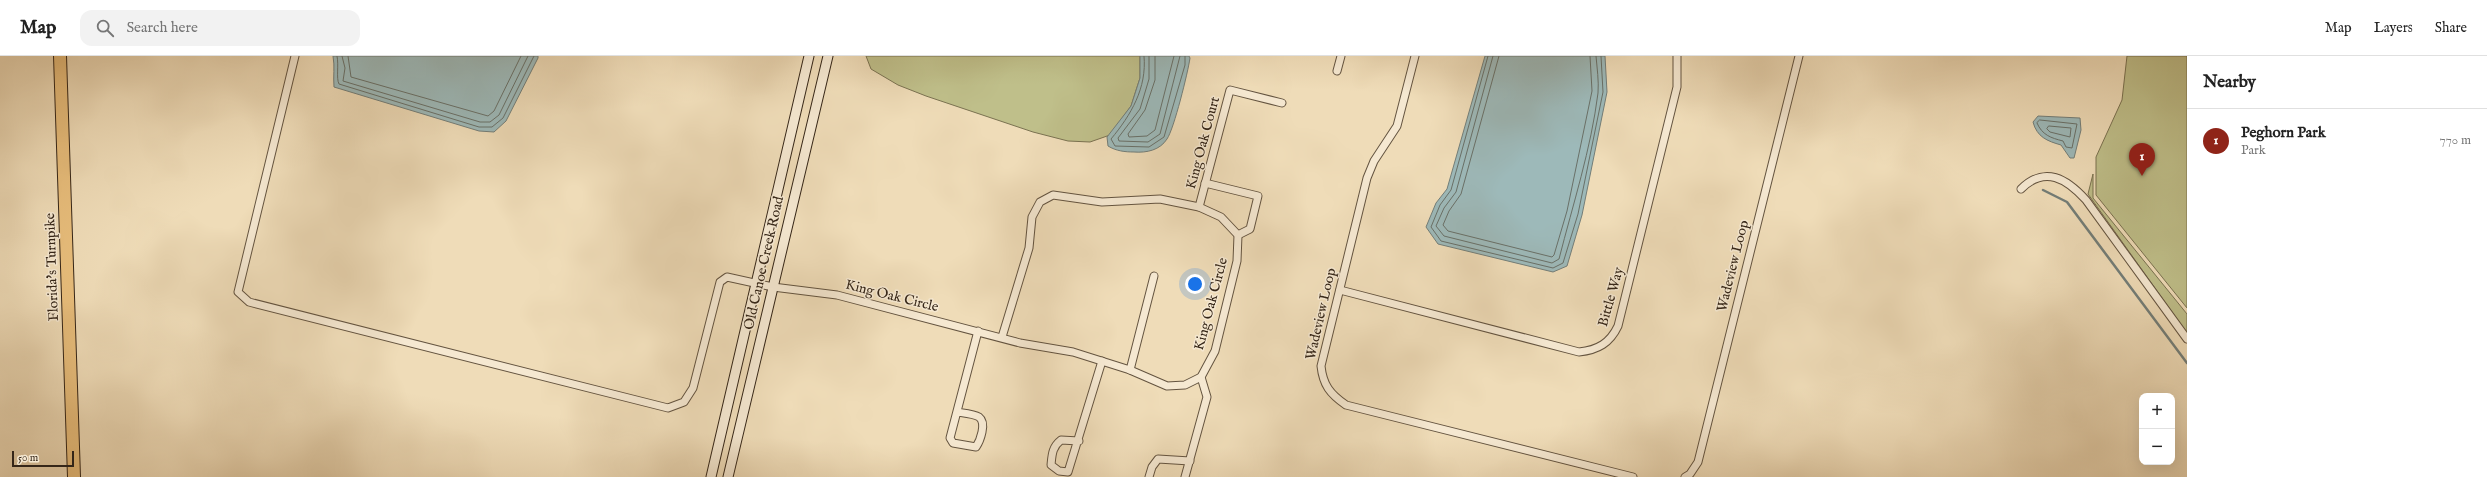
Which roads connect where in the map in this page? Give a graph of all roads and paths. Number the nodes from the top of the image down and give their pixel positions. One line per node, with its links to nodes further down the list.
1 (60, 56): 30 (highway, Florida's Turnpike)
2 (295, 56): 16 (street, King Oak Circle)
3 (810, 56): 16 (main road, Old Canoe Creek Road)
4 (828, 56): 17 (main road, Old Canoe Creek Road)
5 (1341, 56): 9 (street)
6 (1414, 56): 18 (street, Wadeview Loop)
7 (1676, 56): 18 (street, Bittle Way)
8 (1799, 56): 36 (street, Wadeview Loop)
9 (1337, 71)
10 (1282, 103): 11 (street, King Oak Court)
11 (1205, 183): 13 (street, King Oak Court); 14 (street)
12 (2021, 189): 21 (street)
13 (1199, 207): 14 (street); 20 (street)
14 (1238, 235): 24 (street, King Oak Circle)
15 (1154, 276): 23 (street)
16 (757, 282): 17 (street, King Oak Circle); 27 (main road, Old Canoe Creek Road)
17 (773, 286): 19 (street, King Oak Circle); 28 (main road, Old Canoe Creek Road)
18 (1340, 290): 35 (street, Wadeview Loop)
19 (978, 331): 20 (street, King Oak Circle); 25 (street)
20 (1002, 337): 22 (street, King Oak Circle)
21 (2187, 339)
22 (1102, 361): 23 (street, King Oak Circle); 26 (street)
23 (1130, 370): 24 (street, King Oak Circle)
24 (1201, 377): 29 (street)
25 (957, 412): 25 (street)
26 (1078, 441): 26 (street)
27 (718, 447): 28 (main road); 31 (main road, Old Canoe Creek Road)
28 (734, 451): 32 (main road, Old Canoe Creek Road)
29 (1190, 461): 33 (street); 34 (street)
30 (74, 477)
31 (710, 477)
32 (728, 477)
33 (1149, 477)
34 (1185, 477)
35 (1633, 477)
36 (1685, 477)

